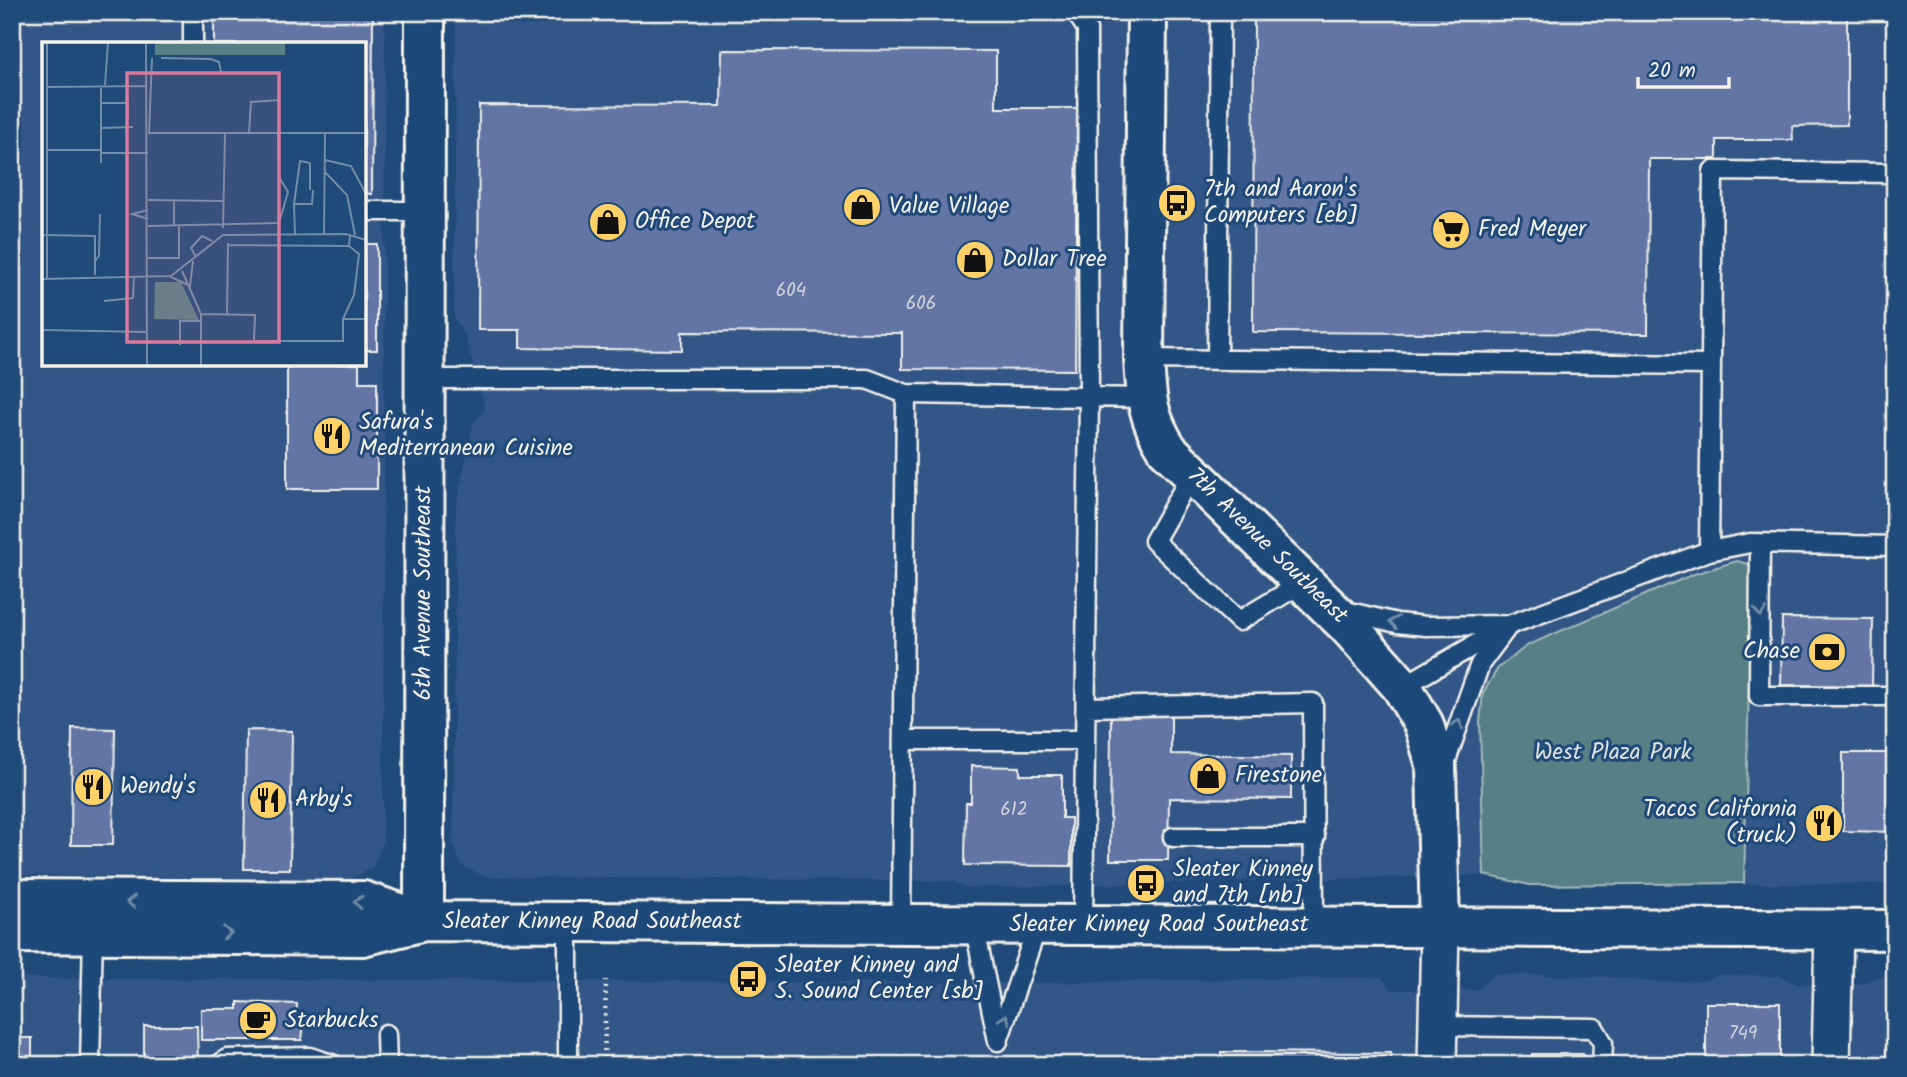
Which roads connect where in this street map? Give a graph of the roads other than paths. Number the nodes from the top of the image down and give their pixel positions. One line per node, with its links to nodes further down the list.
1 (193, 12): 6 (lane)
2 (425, 12): 9 (street, 6th Avenue Southeast)
3 (1076, 12): 15 (lane)
4 (1147, 12): 10 (street, 7th Avenue Southeast)
5 (1220, 12): 11 (lane)
6 (193, 42)
7 (1895, 173): 12 (lane)
8 (366, 211): 9 (lane)
9 (426, 211): 13 (street, 6th Avenue Southeast)
10 (1144, 359): 11 (lane); 16 (street, 7th Avenue Southeast)
11 (1217, 360): 12 (lane)
12 (1711, 365): 20 (lane)
13 (425, 379): 14 (lane); 32 (street, 6th Avenue Southeast)
14 (906, 394): 15 (lane); 26 (lane)
15 (1089, 397): 16 (lane); 25 (lane)
16 (1146, 398): 17 (street, 7th Avenue Southeast)
17 (1192, 474): 21 (street, 7th Avenue Southeast); 21 (lane)
18 (1760, 544): 19 (lane); 20 (lane); 24 (lane, one-way to 24)
19 (1895, 546)
20 (1709, 551): 22 (lane)
21 (1316, 595): 22 (lane, one-way to 21); 23 (street, 7th Avenue Southeast)
22 (1508, 625): 23 (lane); 28 (lane, one-way to 22)
23 (1402, 687): 28 (street, 7th Avenue Southeast)
24 (1895, 696)
25 (1086, 707): 27 (lane); 30 (lane)
26 (903, 740): 27 (lane); 34 (lane)
27 (1085, 740): 37 (lane)
28 (1437, 789): 39 (street, 7th Avenue Southeast)
29 (1173, 837): 30 (lane)
30 (1315, 837): 38 (lane)
31 (12, 899): 32 (street, Sleater Kinney Road Southeast, one-way to 31)
32 (424, 921): 33 (street, Sleater Kinney Road Southeast); 42 (street, Sleater Kinney Road Southeast, one-way to 32)
33 (568, 922): 34 (street, Sleater Kinney Road Southeast); 50 (lane)
34 (901, 924): 35 (street, Sleater Kinney Road Southeast)
35 (974, 924): 36 (street, Sleater Kinney Road Southeast); 36 (lane, one-way to 36)
36 (1038, 924): 37 (street, Sleater Kinney Road Southeast)
37 (1083, 925): 38 (street, Sleater Kinney Road Southeast)
38 (1314, 926): 39 (street, Sleater Kinney Road Southeast)
39 (1440, 927): 40 (street, Sleater Kinney Road Southeast); 44 (street, 7th Avenue Southeast)
40 (1833, 929): 41 (street, Sleater Kinney Road Southeast); 53 (street)
41 (1895, 930)
42 (93, 931): 43 (street, Sleater Kinney Road Southeast); 46 (lane)
43 (12, 933)
44 (1438, 1026): 51 (street, 7th Avenue Southeast); 52 (lane)
45 (386, 1034): 49 (lane)
46 (90, 1065)
47 (219, 1065): 48 (lane)
48 (334, 1065)
49 (387, 1065)
50 (568, 1065)
51 (1437, 1065)
52 (1602, 1065)
53 (1831, 1065)

